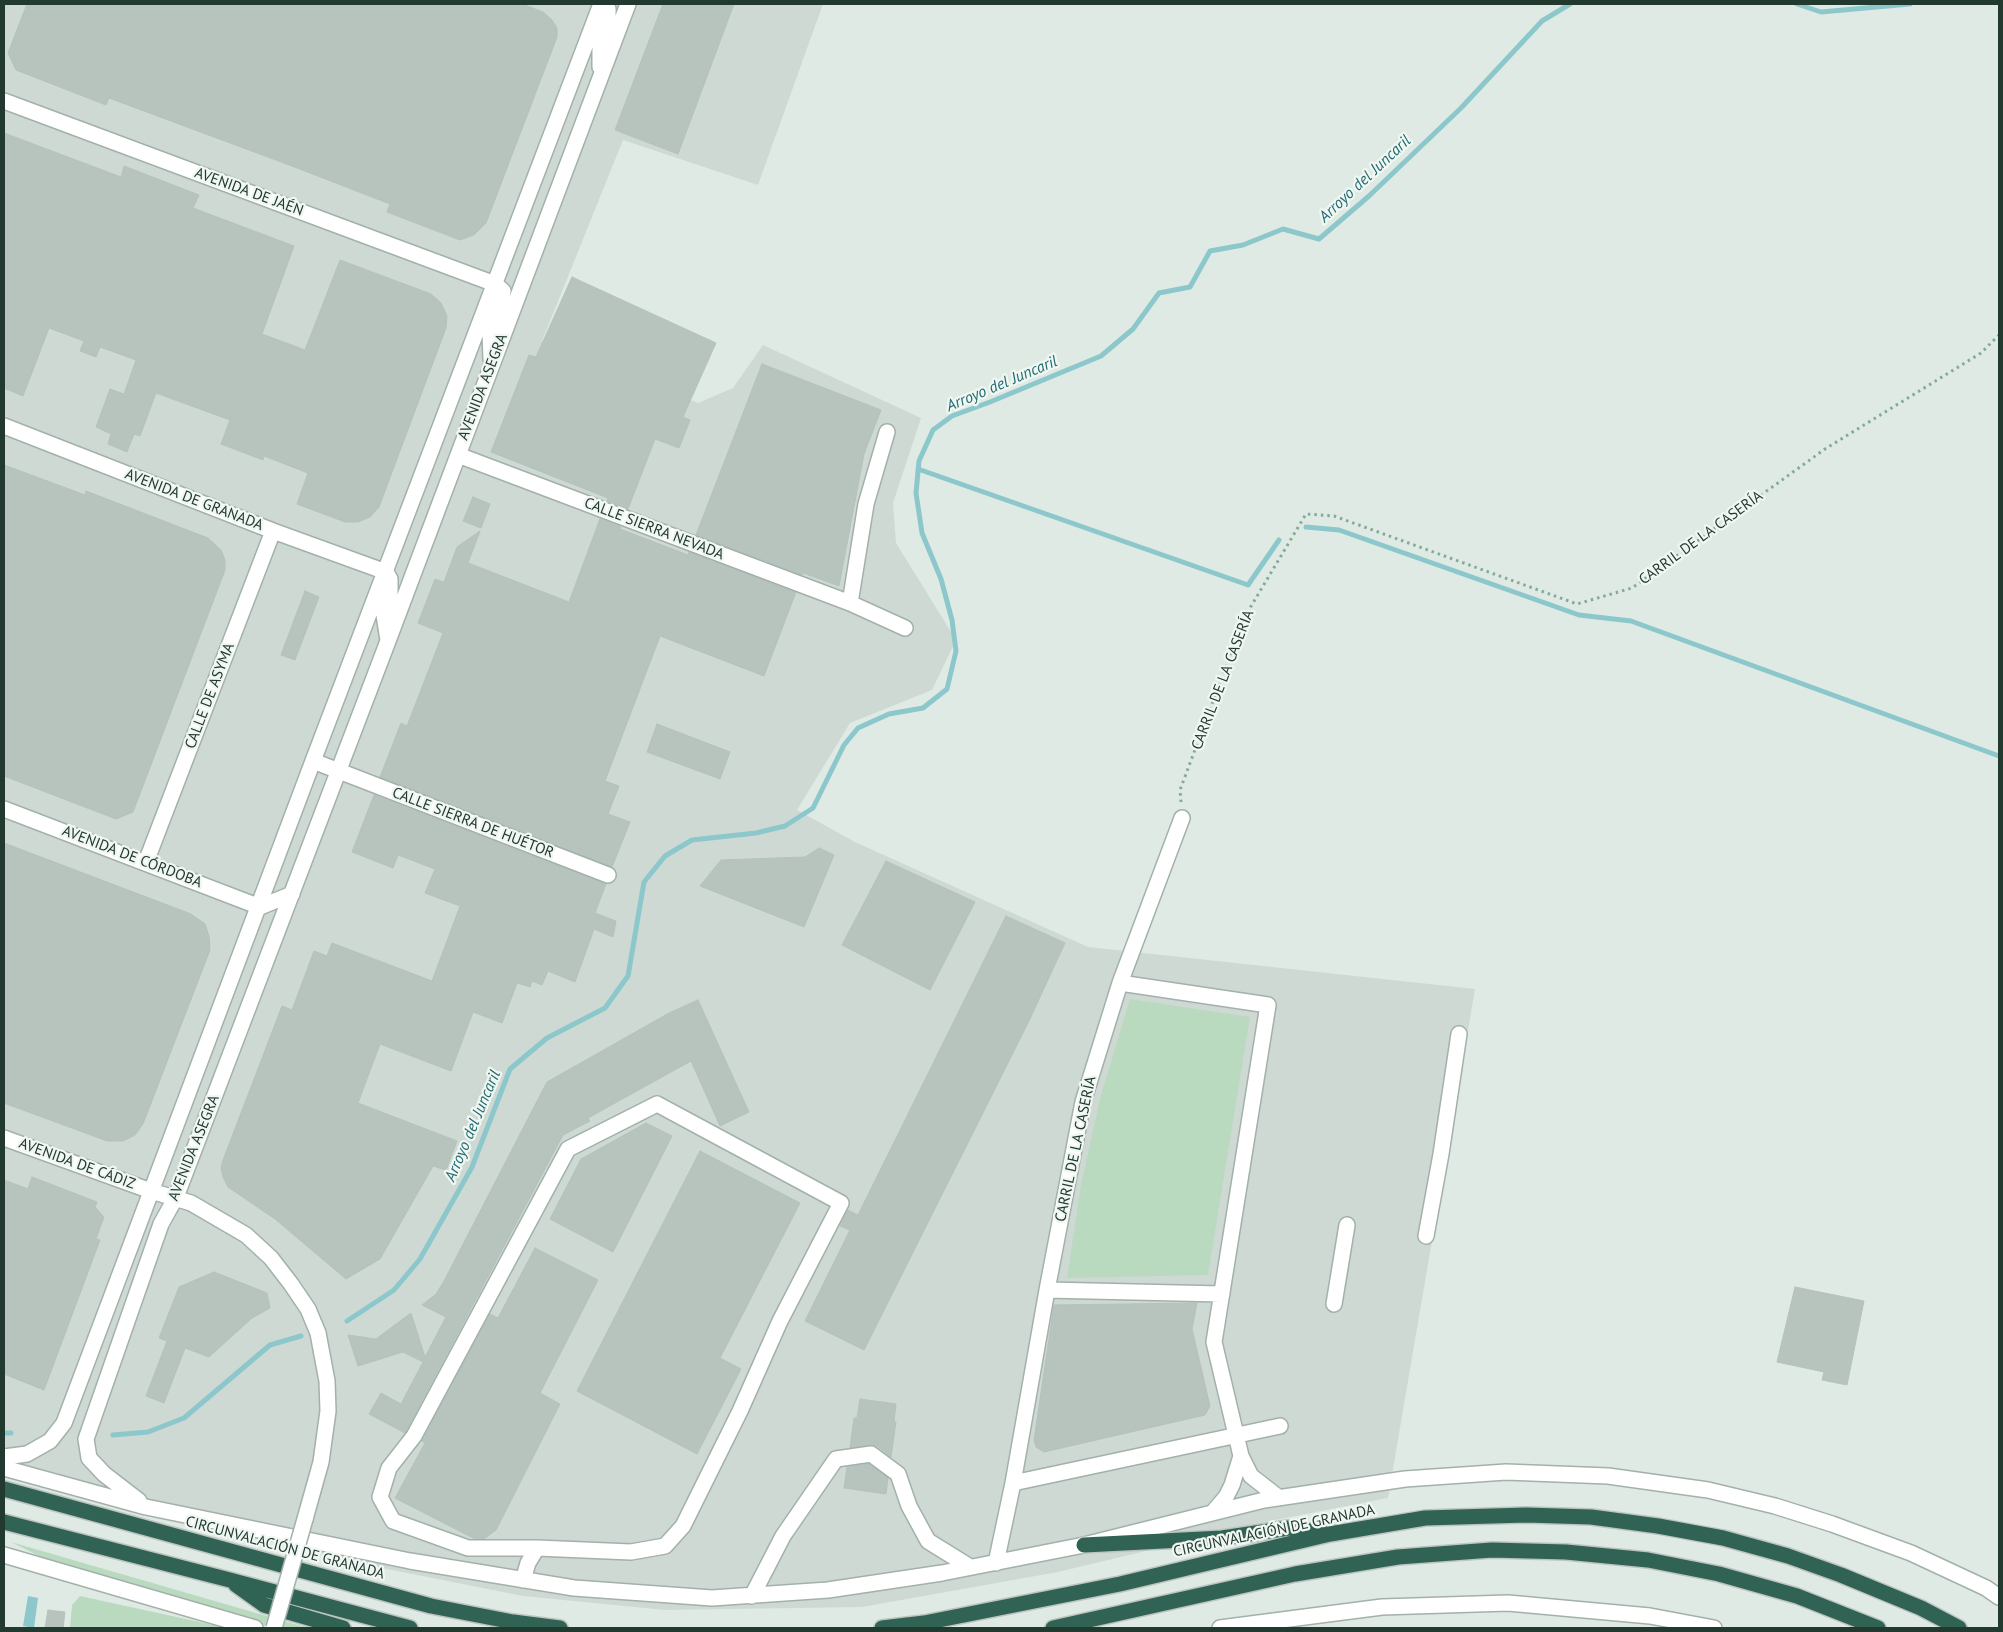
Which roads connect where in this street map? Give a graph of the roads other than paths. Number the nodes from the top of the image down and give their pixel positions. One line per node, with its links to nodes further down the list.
1 (601, 4): 6 (street, AVENIDA ASEGRA)
2 (606, 4): 4 (street)
3 (628, 4): 4 (street, AVENIDA ASEGRA)
4 (600, 76): 7 (street, AVENIDA ASEGRA)
5 (4, 101): 6 (street, AVENIDA DE JAÉN)
6 (495, 284): 7 (street); 12 (street, AVENIDA ASEGRA)
7 (492, 366): 10 (street, AVENIDA ASEGRA)
8 (4, 426): 11 (street, AVENIDA DE GRANADA)
9 (887, 432): 13 (street)
10 (458, 455): 13 (street, CALLE SIERRA NEVADA); 15 (street, AVENIDA ASEGRA)
11 (273, 531): 12 (street, AVENIDA DE GRANADA); 20 (street, CALLE DE ASYMA)
12 (386, 572): 15 (street); 16 (street, AVENIDA ASEGRA)
13 (850, 603): 14 (street, CALLE SIERRA NEVADA)
14 (905, 628)
15 (388, 641): 17 (street, AVENIDA ASEGRA)
16 (313, 761): 17 (street); 23 (street, AVENIDA ASEGRA)
17 (339, 770): 21 (street, CALLE SIERRA DE HUÉTOR); 22 (street, AVENIDA ASEGRA)
18 (4, 808): 20 (street, AVENIDA DE CÓRDOBA)
19 (1182, 818): 24 (street, CARRIL DE LA CASERÍA)
20 (146, 862): 23 (street, AVENIDA DE CÓRDOBA)
21 (608, 875)
22 (292, 894): 23 (street); 28 (street, AVENIDA ASEGRA)
23 (260, 907): 27 (street, AVENIDA ASEGRA)
24 (1120, 983): 31 (street, CARRIL DE LA CASERÍA); 32 (street)
25 (1459, 1034): 30 (street)
26 (4, 1138): 27 (street, AVENIDA DE CÁDIZ)
27 (151, 1191): 28 (street, AVENIDA DE CÁDIZ); 37 (street, AVENIDA ASEGRA)
28 (176, 1198): 42 (street, AVENIDA ASEGRA); 56 (street, AVENIDA DE CÁDIZ, bridge)
29 (1347, 1225): 33 (street)
30 (1426, 1236)
31 (1047, 1290): 32 (street); 39 (street, CARRIL DE LA CASERÍA)
32 (1222, 1294): 35 (street)
33 (1334, 1304)
34 (1280, 1426): 35 (street)
35 (1237, 1435): 36 (street); 39 (street)
36 (1241, 1456): 41 (street); 43 (street)
37 (4, 1458)
38 (4, 1468): 42 (street)
39 (1013, 1483): 49 (street, CARRIL DE LA CASERÍA)
40 (4, 1489): 59 (highway, CIRCUNVALACIÓN DE GRANADA)
41 (1271, 1499): 43 (street); 54 (street)
42 (146, 1507): 52 (street)
43 (1214, 1511): 46 (street)
44 (4, 1522): 51 (highway)
45 (1330, 1534): 46 (highway); 60 (highway, CIRCUNVALACIÓN DE GRANADA); 65 (highway, CIRCUNVALACIÓN DE GRANADA)
46 (1084, 1545): 49 (street)
47 (537, 1548): 47 (street); 52 (street)
48 (4, 1555): 55 (street)
49 (996, 1563): 50 (street)
50 (970, 1568): 53 (street); 53 (street)
51 (226, 1578): 57 (highway); 58 (highway)
52 (524, 1580): 53 (street)
53 (752, 1596)
54 (1999, 1597)
55 (255, 1628)
56 (274, 1628)
57 (343, 1628)
58 (410, 1628)
59 (560, 1628)
60 (882, 1628)
61 (1053, 1628): 64 (highway)
62 (1220, 1628): 63 (street)
63 (1714, 1628)
64 (1878, 1628)
65 (1959, 1628)

